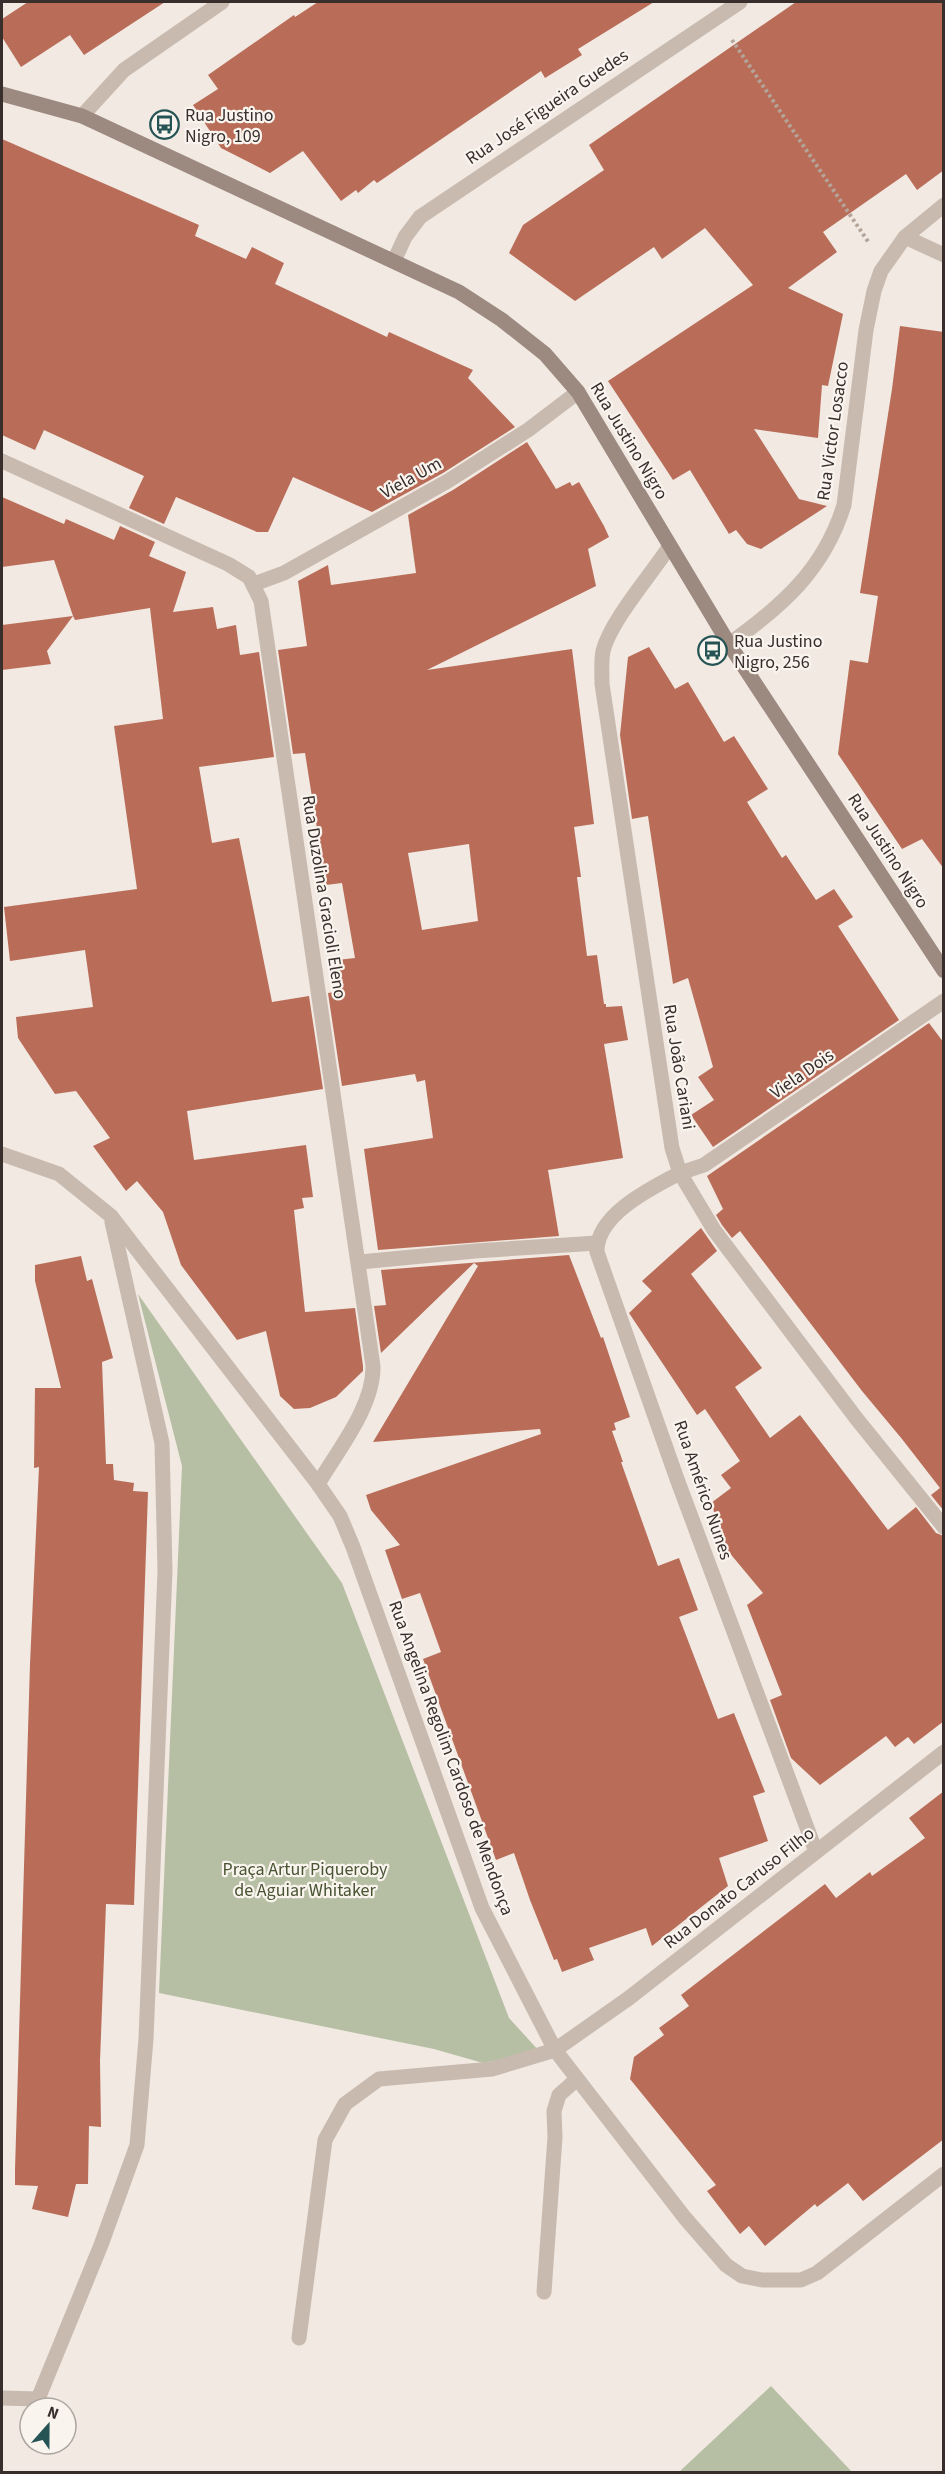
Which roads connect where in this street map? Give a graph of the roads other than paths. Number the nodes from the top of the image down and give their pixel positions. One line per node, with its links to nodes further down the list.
1 (222, 2): 4 (street)
2 (740, 2): 8 (street, Rua José Figueira Guedes)
3 (2, 94): 4 (street, Rua Justino Nigro)
4 (82, 116): 8 (street, Rua Justino Nigro)
5 (944, 205): 6 (street, Rua Victor Losacco)
6 (905, 237): 7 (street); 13 (street, Rua Victor Losacco)
7 (944, 255)
8 (394, 261): 9 (street, Rua Justino Nigro)
9 (578, 392): 11 (street, Rua Justino Nigro); 12 (street, Viela Um)
10 (2, 461): 12 (street)
11 (669, 547): 13 (street, Rua Justino Nigro); 17 (street, Rua João Cariani)
12 (254, 584): 20 (street, Rua Duzolina Gracioli Eleno)
13 (729, 644): 14 (street, Rua Justino Nigro)
14 (944, 971)
15 (944, 1001): 17 (street, Viela Dois)
16 (2, 1154): 18 (street, Rua Angelina Regolim Cardoso de Mendonça)
17 (680, 1173): 19 (street); 22 (street, Rua João Cariani)
18 (111, 1216): 21 (street, Rua Angelina Regolim Cardoso de Mendonça); 30 (street)
19 (597, 1243): 20 (street); 24 (street, Rua Américo Nunes)
20 (360, 1262): 21 (street, Rua Duzolina Gracioli Eleno)
21 (318, 1484): 25 (street, Rua Angelina Regolim Cardoso de Mendonça)
22 (944, 1527)
23 (944, 1752): 24 (street, Rua Donato Caruso Filho)
24 (816, 1852): 25 (street, Rua Donato Caruso Filho)
25 (555, 2050): 26 (street, Rua Angelina Regolim Cardoso de Mendonça); 29 (street, Rua Donato Caruso Filho)
26 (577, 2079): 27 (street, Rua Angelina Regolim Cardoso de Mendonça); 28 (street)
27 (944, 2174)
28 (544, 2292)
29 (299, 2338)
30 (2, 2398)

